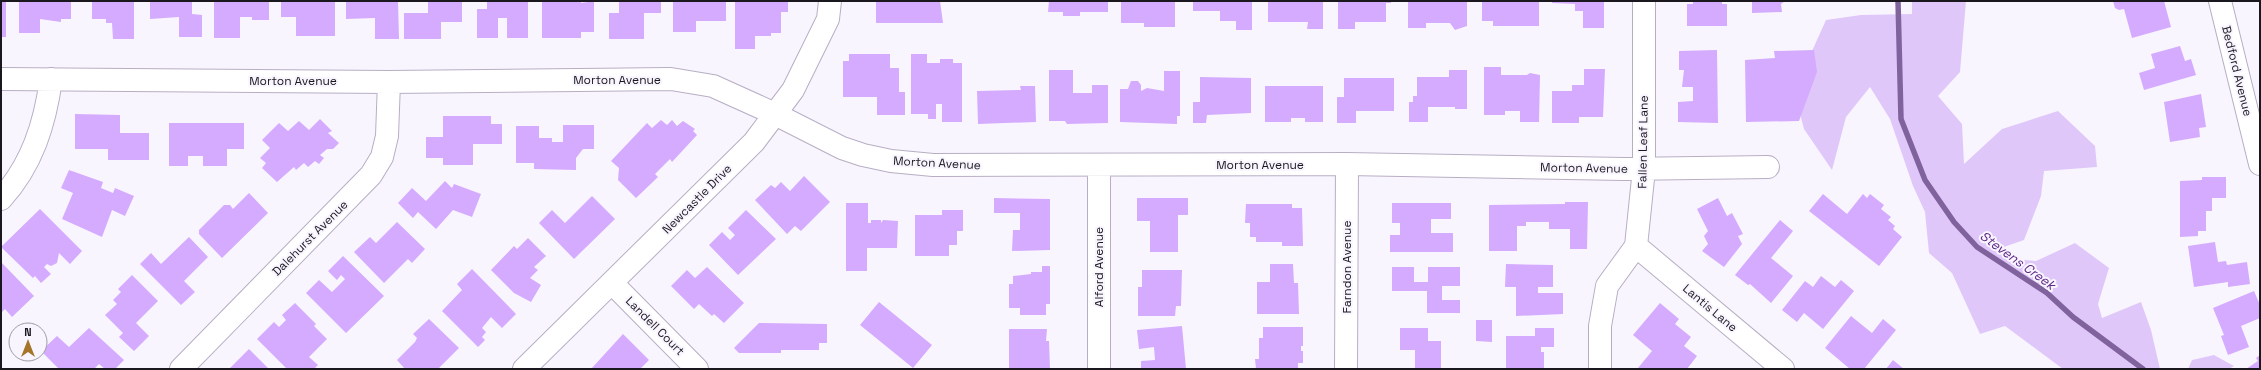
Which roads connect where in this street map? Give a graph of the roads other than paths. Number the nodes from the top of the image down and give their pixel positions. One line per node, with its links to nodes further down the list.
1 (830, 1): 7 (street, Newcastle Drive)
2 (1644, 1): 12 (street, Fallen Leaf Lane)
3 (2220, 1): 9 (street, Bedford Avenue)
4 (1, 79): 5 (street, Morton Avenue)
5 (51, 79): 6 (street, Morton Avenue); 13 (street)
6 (389, 82): 7 (street, Morton Avenue); 16 (street, Dalehurst Avenue)
7 (775, 114): 10 (street, Morton Avenue); 15 (street, Newcastle Drive)
8 (1347, 164): 10 (street, Morton Avenue); 12 (street, Morton Avenue); 20 (street, Farndon Avenue)
9 (2260, 164)
10 (1099, 166): 19 (street, Alford Avenue)
11 (1768, 167): 12 (street, Morton Avenue)
12 (1644, 169): 14 (street, Fallen Leaf Lane)
13 (1, 199)
14 (1636, 246): 21 (street); 22 (street, Lantis Lane)
15 (612, 283): 17 (street, Newcastle Drive); 18 (street, Landell Court)
16 (181, 369)
17 (524, 369)
18 (697, 369)
19 (1099, 369)
20 (1346, 369)
21 (1600, 369)
22 (1783, 369)

